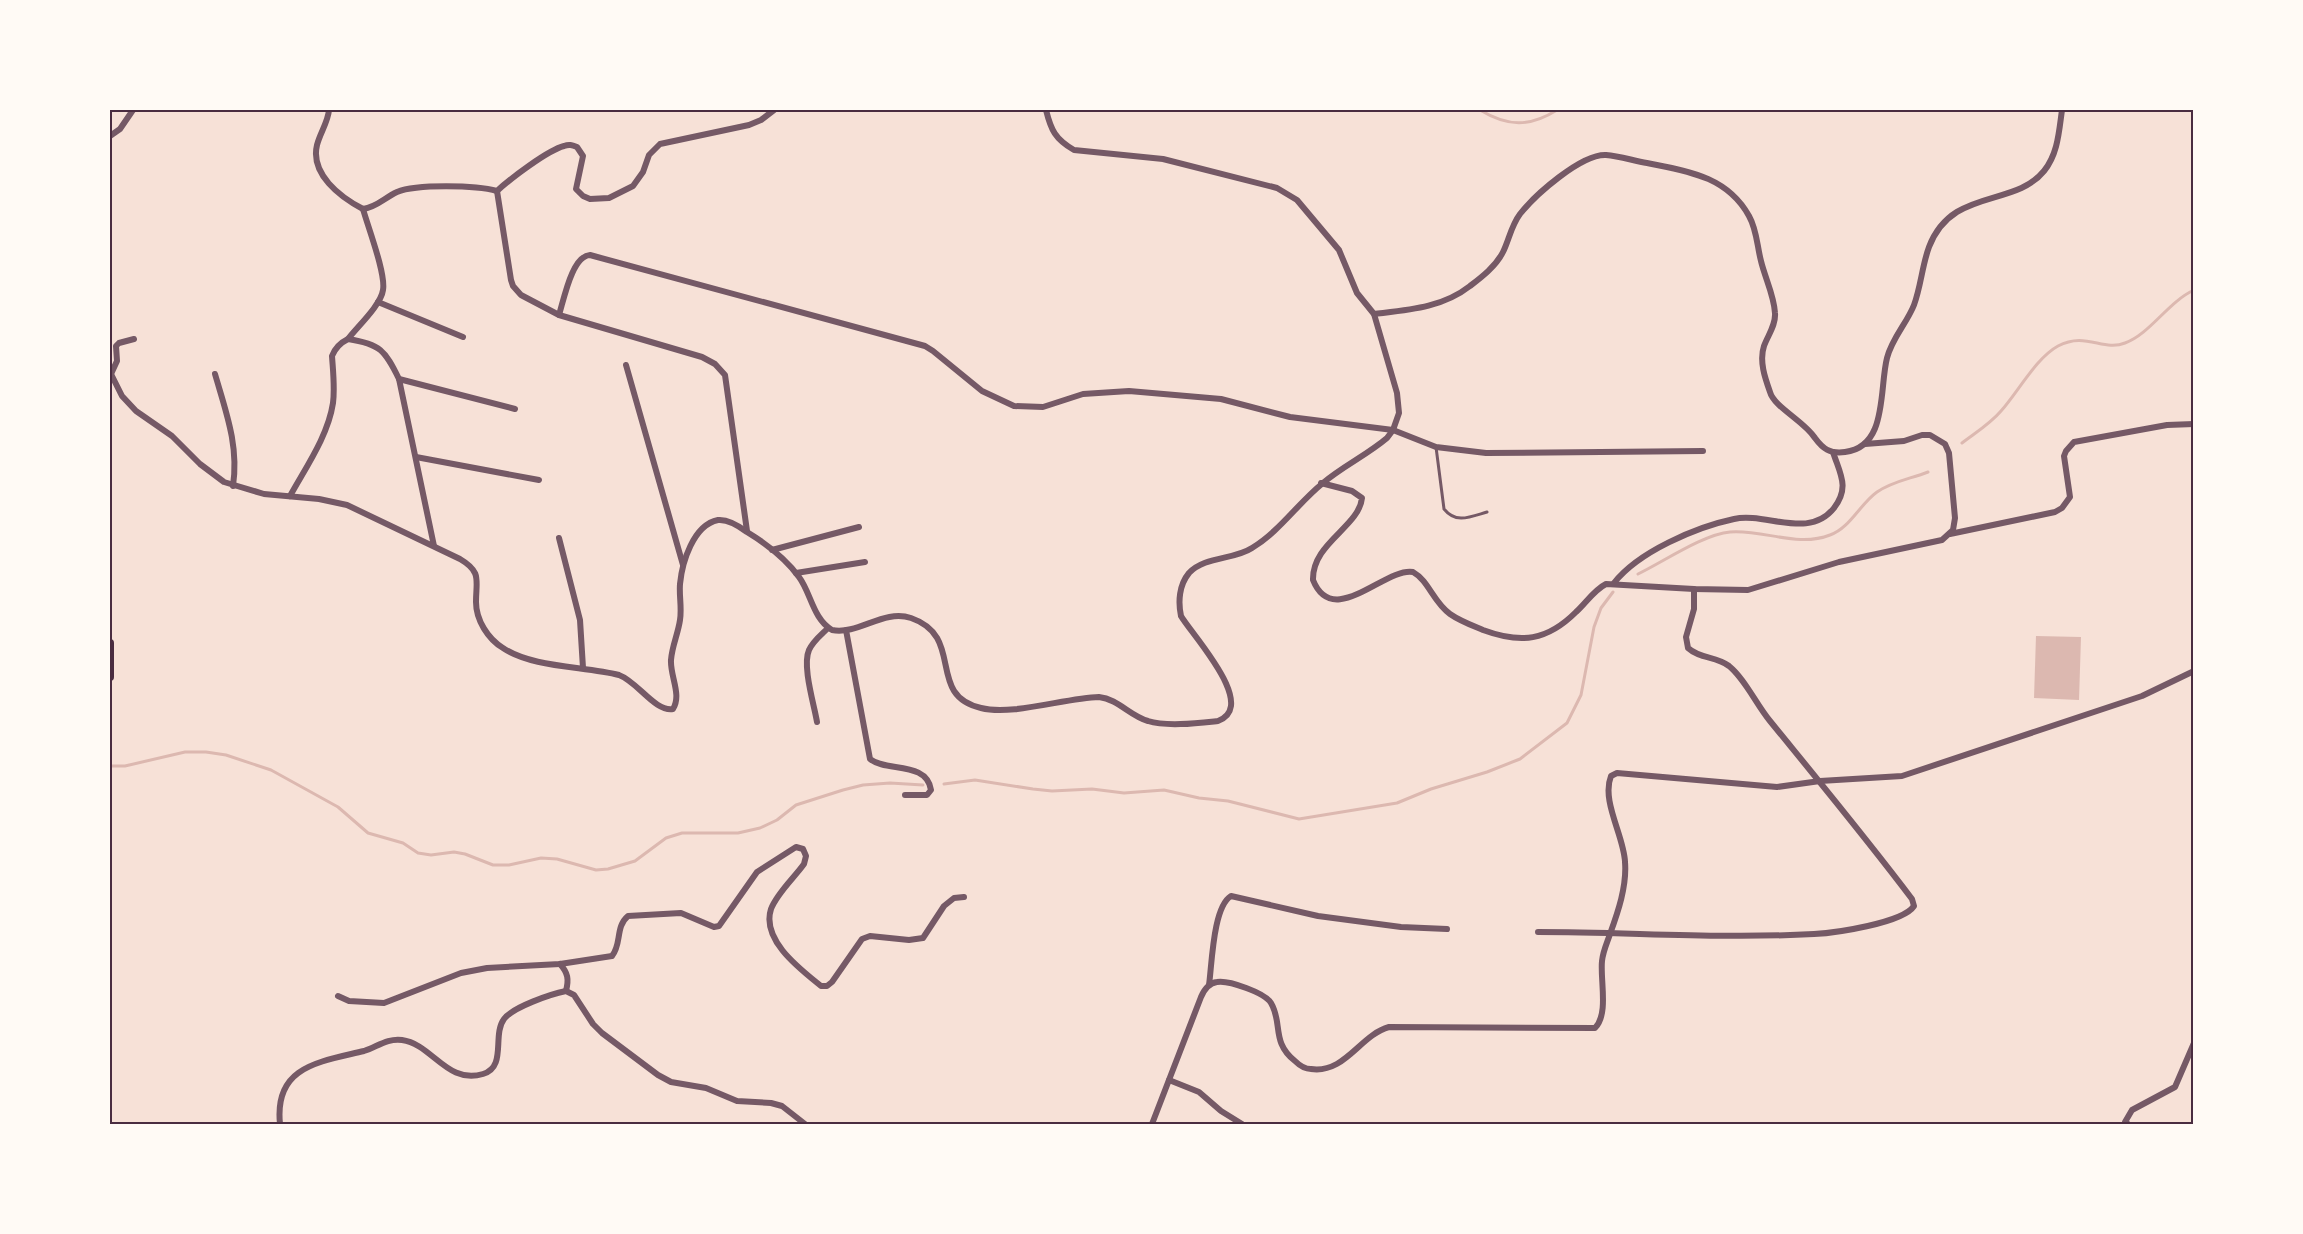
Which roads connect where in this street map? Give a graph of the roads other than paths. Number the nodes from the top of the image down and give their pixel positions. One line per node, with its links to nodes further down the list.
1 (133, 110): 6 (street)
2 (329, 110): 8 (street)
3 (774, 110): 7 (street)
4 (1046, 110): 10 (street)
5 (2062, 110): 22 (street)
6 (110, 136)
7 (497, 191): 8 (street); 11 (street)
8 (363, 209): 9 (street)
9 (378, 302): 12 (street); 14 (street)
10 (1374, 314): 21 (street); 25 (street)
11 (559, 315): 21 (street); 33 (street)
12 (463, 337)
13 (134, 339): 16 (street)
14 (348, 339): 18 (street); 30 (street)
15 (626, 365): 39 (street)
16 (110, 373): 29 (street)
17 (215, 374): 29 (street)
18 (399, 379): 19 (street); 26 (street)
19 (515, 409)
20 (2193, 424): 34 (street)
21 (1393, 430): 23 (street); 28 (street)
22 (1864, 444): 25 (street); 34 (street)
23 (1436, 447): 24 (street); 31 (lane)
24 (1703, 451)
25 (1833, 452): 41 (street)
26 (416, 457): 27 (street); 36 (street)
27 (539, 480)
28 (1322, 483): 41 (street); 44 (street)
29 (233, 486): 30 (street)
30 (290, 496): 36 (street)
31 (1487, 512)
32 (859, 527): 37 (street)
33 (747, 531): 37 (street); 39 (street)
34 (1950, 534): 42 (street)
35 (559, 538): 46 (street)
36 (434, 546): 46 (street)
37 (772, 550): 40 (street)
38 (865, 562): 40 (street)
39 (683, 565): 46 (street)
40 (796, 573): 43 (street)
41 (1614, 583): 42 (street)
42 (1694, 589): 50 (street)
43 (828, 628): 44 (street); 49 (street)
44 (846, 630): 51 (street)
45 (110, 643): 48 (main road)
46 (583, 668)
47 (2193, 671): 50 (street)
48 (110, 677)
49 (817, 722)
50 (1820, 781): 55 (street); 55 (street)
51 (905, 795)
52 (964, 897): 56 (street)
53 (1447, 929): 57 (street)
54 (1538, 932): 55 (street)
55 (1611, 932): 57 (street)
56 (560, 964): 58 (street); 59 (street)
57 (1209, 985): 61 (street)
58 (566, 991): 62 (street); 63 (street)
59 (338, 996)
60 (2193, 1043): 66 (street)
61 (1169, 1080): 64 (street); 65 (street)
62 (280, 1125)
63 (805, 1125)
64 (1152, 1125)
65 (1242, 1125)
66 (2128, 1125)

